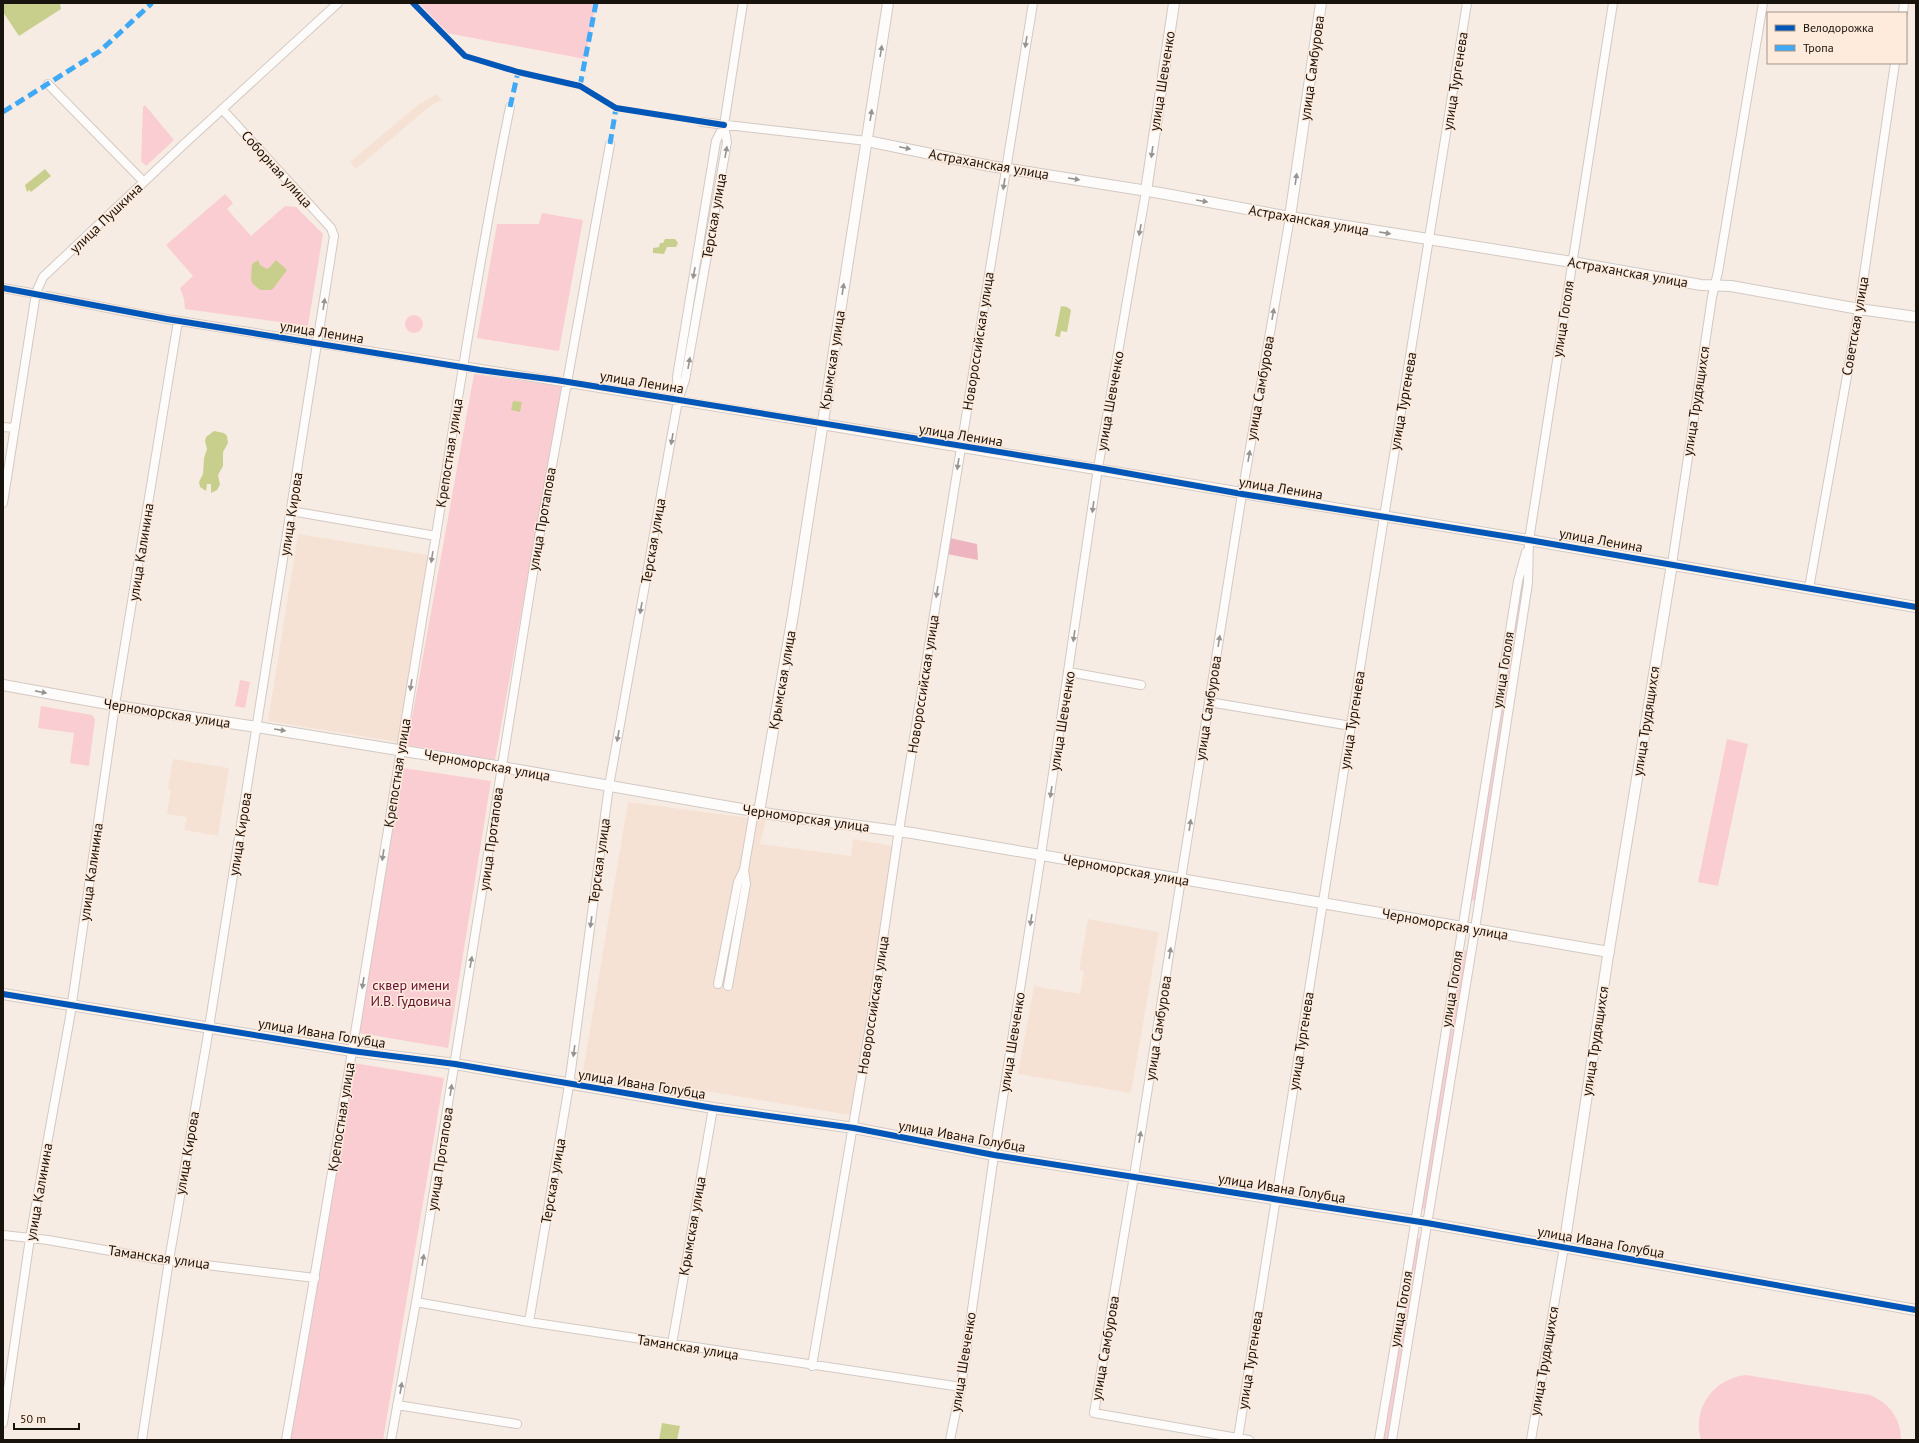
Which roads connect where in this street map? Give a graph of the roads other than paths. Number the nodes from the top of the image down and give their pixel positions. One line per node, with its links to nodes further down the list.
1 (338, 3): 13 (street, улица Пушкина)
2 (743, 3): 15 (street, Терская улица)
3 (888, 3): 16 (street, Крымская улица, one-way to 3)
4 (1033, 3): 18 (street, Новороссийская улица, one-way to 18)
5 (1174, 3): 20 (street, улица Шевченко, one-way to 20)
6 (1321, 3): 21 (street, улица Самбурова, one-way to 6)
7 (1467, 3): 23 (street, улица Тургенева)
8 (1613, 3): 24 (street, улица Гоголя)
9 (1763, 3): 25 (street, улица Трудящихся)
10 (1895, 64): 28 (street, Советская улица)
11 (48, 84): 19 (street)
12 (510, 107): 32 (street, Крепостная улица)
13 (222, 109): 19 (street, улица Пушкина); 22 (street, Соборная улица)
14 (701, 122): 15 (street, Астраханская улица)
15 (724, 125): 16 (street, Астраханская улица); 34 (street, Терская улица)
16 (867, 142): 18 (street, Астраханская улица, one-way to 18); 35 (street, Крымская улица, one-way to 16)
17 (610, 144): 33 (street, улица Протапова)
18 (1006, 168): 20 (street, Астраханская улица, one-way to 20); 38 (street, Новороссийская улица, one-way to 38)
19 (144, 182): 27 (street, улица Пушкина)
20 (1146, 191): 21 (street, Астраханская улица, one-way to 21); 39 (street, улица Шевченко, one-way to 39)
21 (1290, 217): 23 (street, Астраханская улица, one-way to 23); 40 (street, улица Самбурова, one-way to 21)
22 (331, 228): 31 (street, улица Кирова, one-way to 22)
23 (1429, 240): 24 (street, Астраханская улица); 43 (street, улица Тургенева)
24 (1572, 262): 25 (street, Астраханская улица); 45 (street, улица Гоголя)
25 (1714, 286): 28 (street, Астраханская улица); 46 (street, улица Трудящихся)
26 (3, 288): 27 (street, улица Ленина)
27 (36, 293): 30 (street, улица Ленина); 37 (street, улица Пушкина)
28 (1859, 310): 29 (street, Астраханская улица); 47 (street, Советская улица)
29 (1916, 317)
30 (178, 321): 31 (street, улица Ленина); 53 (street, улица Калинина)
31 (318, 343): 32 (street, улица Ленина); 42 (street, улица Кирова)
32 (464, 367): 33 (street, улица Ленина); 44 (street, Крепостная улица)
33 (566, 382): 34 (street, улица Ленина); 57 (street, улица Протапова)
34 (678, 400): 35 (street, улица Ленина); 58 (street, Терская улица, one-way to 58)
35 (822, 424): 38 (street, улица Ленина); 59 (street, Крымская улица)
36 (3, 426): 37 (street)
37 (15, 428): 41 (street, улица Пушкина)
38 (960, 447): 39 (street, улица Ленина); 60 (street, Новороссийская улица, one-way to 60)
39 (1098, 468): 40 (street, улица Ленина); 49 (street, улица Шевченко, one-way to 49)
40 (1242, 494): 43 (street, улица Ленина); 52 (street, улица Самбурова, one-way to 40)
41 (3, 503)
42 (291, 511): 44 (street); 55 (street, улица Кирова)
43 (1384, 517): 45 (street, улица Ленина); 54 (street, улица Тургенева)
44 (436, 536): 56 (street, Крепостная улица, one-way to 56)
45 (1529, 540): 46 (street, улица Ленина); 65 (street, улица Гоголя); 66 (street, улица Гоголя)
46 (1672, 564): 47 (street, улица Ленина); 67 (street, улица Трудящихся)
47 (1809, 588): 48 (street, улица Ленина)
48 (1916, 607)
49 (1069, 672): 51 (street); 61 (street, улица Шевченко, one-way to 61)
50 (3, 685): 53 (street, Черноморская улица, one-way to 53)
51 (1141, 685)
52 (1209, 702): 54 (street); 63 (street, улица Самбурова, one-way to 52)
53 (115, 705): 55 (street, Черноморская улица); 71 (street, улица Калинина)
54 (1351, 726): 64 (street, улица Тургенева)
55 (257, 727): 56 (street, Черноморская улица, one-way to 56); 72 (street, улица Кирова)
56 (400, 750): 57 (street, Черноморская улица); 73 (street, Крепостная улица, one-way to 73)
57 (502, 767): 58 (street, Черноморская улица); 74 (street, улица Протапова, one-way to 57)
58 (610, 786): 59 (street, Черноморская улица); 75 (street, Терская улица, one-way to 75)
59 (757, 812): 60 (street, Черноморская улица); 62 (street, Крымская улица)
60 (899, 831): 61 (street, Черноморская улица); 77 (street, Новороссийская улица)
61 (1041, 855): 63 (street, Черноморская улица); 78 (street, улица Шевченко, one-way to 78)
62 (744, 870): 68 (street, Крымская улица); 69 (street)
63 (1181, 879): 64 (street, Черноморская улица); 79 (street, улица Самбурова, one-way to 63)
64 (1324, 902): 65 (street, Черноморская улица); 80 (street, улица Тургенева)
65 (1462, 926): 66 (street, Черноморская улица); 81 (street, улица Гоголя)
66 (1475, 929): 67 (street, Черноморская улица); 82 (street, улица Гоголя)
67 (1609, 952): 85 (street, улица Трудящихся)
68 (718, 984)
69 (728, 986)
70 (3, 994): 71 (street, улица Ивана Голубца)
71 (72, 1006): 72 (street, улица Ивана Голубца); 84 (street, улица Калинина)
72 (209, 1027): 73 (street, улица Ивана Голубца); 86 (street, улица Кирова)
73 (352, 1051): 74 (street, улица Ивана Голубца); 87 (street, Крепостная улица)
74 (455, 1064): 75 (street, улица Ивана Голубца); 88 (street, улица Протапова, one-way to 74)
75 (569, 1084): 76 (street, улица Ивана Голубца); 90 (street, Терская улица)
76 (713, 1108): 77 (street, улица Ивана Голубца); 91 (street, Крымская улица)
77 (854, 1128): 78 (street, улица Ивана Голубца); 92 (street, Новороссийская улица)
78 (994, 1155): 79 (street, улица Ивана Голубца); 93 (street, улица Шевченко)
79 (1134, 1176): 80 (street, улица Ивана Голубца); 97 (street, улица Самбурова)
80 (1276, 1200): 81 (street, улица Ивана Голубца); 97 (street, улица Тургенева)
81 (1416, 1222): 82 (street, улица Ивана Голубца); 102 (street, улица Гоголя)
82 (1427, 1223): 85 (street, улица Ивана Голубца); 103 (street, улица Гоголя)
83 (3, 1235): 84 (street, Таманская улица)
84 (30, 1238): 86 (street, Таманская улица); 95 (street, улица Калинина)
85 (1564, 1247): 89 (street, улица Ивана Голубца); 104 (street, улица Трудящихся)
86 (169, 1260): 87 (street, Таманская улица); 98 (street, улица Кирова)
87 (315, 1278): 99 (street, Крепостная улица)
88 (416, 1302): 90 (street, Таманская улица); 94 (street, улица Протапова, one-way to 88)
89 (1916, 1310)
90 (529, 1322): 91 (street, Таманская улица)
91 (672, 1344): 92 (street, Таманская улица)
92 (812, 1366): 93 (street, Таманская улица)
93 (961, 1387): 101 (street, улица Шевченко)
94 (397, 1405): 96 (street); 100 (street, улица Протапова)
95 (3, 1423)
96 (517, 1424)
97 (1240, 1439)
98 (142, 1440)
99 (286, 1440)
100 (391, 1440)
101 (950, 1440)
102 (1379, 1440)
103 (1392, 1440)
104 (1531, 1440)

